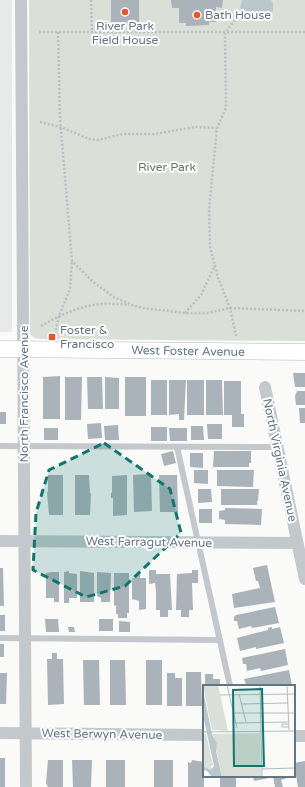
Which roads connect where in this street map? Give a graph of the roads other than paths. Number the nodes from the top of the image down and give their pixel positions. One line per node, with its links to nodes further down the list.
1 (21, 0): 3 (street, North Francisco Avenue)
2 (0, 349): 3 (main road, West Foster Avenue)
3 (23, 349): 4 (main road, West Foster Avenue); 7 (street, North Francisco Avenue)
4 (305, 352)
5 (265, 387): 9 (street, North Virginia Avenue)
6 (0, 446): 7 (lane)
7 (24, 446): 8 (lane); 11 (street, North Francisco Avenue)
8 (177, 447): 9 (lane); 12 (lane)
9 (277, 447): 13 (street, North Virginia Avenue)
10 (0, 541): 11 (street, West Farragut Avenue)
11 (24, 541): 12 (street, West Farragut Avenue); 16 (street, North Francisco Avenue)
12 (200, 542): 13 (street, West Farragut Avenue); 17 (lane)
13 (297, 543): 14 (street, North Virginia Avenue)
14 (305, 579)
15 (0, 638): 16 (lane)
16 (25, 638): 17 (lane); 20 (street, North Francisco Avenue)
17 (220, 640): 18 (lane)
18 (230, 685)
19 (0, 733): 20 (street, West Berwyn Avenue)
20 (26, 734): 21 (street, West Berwyn Avenue); 22 (street, North Francisco Avenue)
21 (203, 735)
22 (26, 787)

